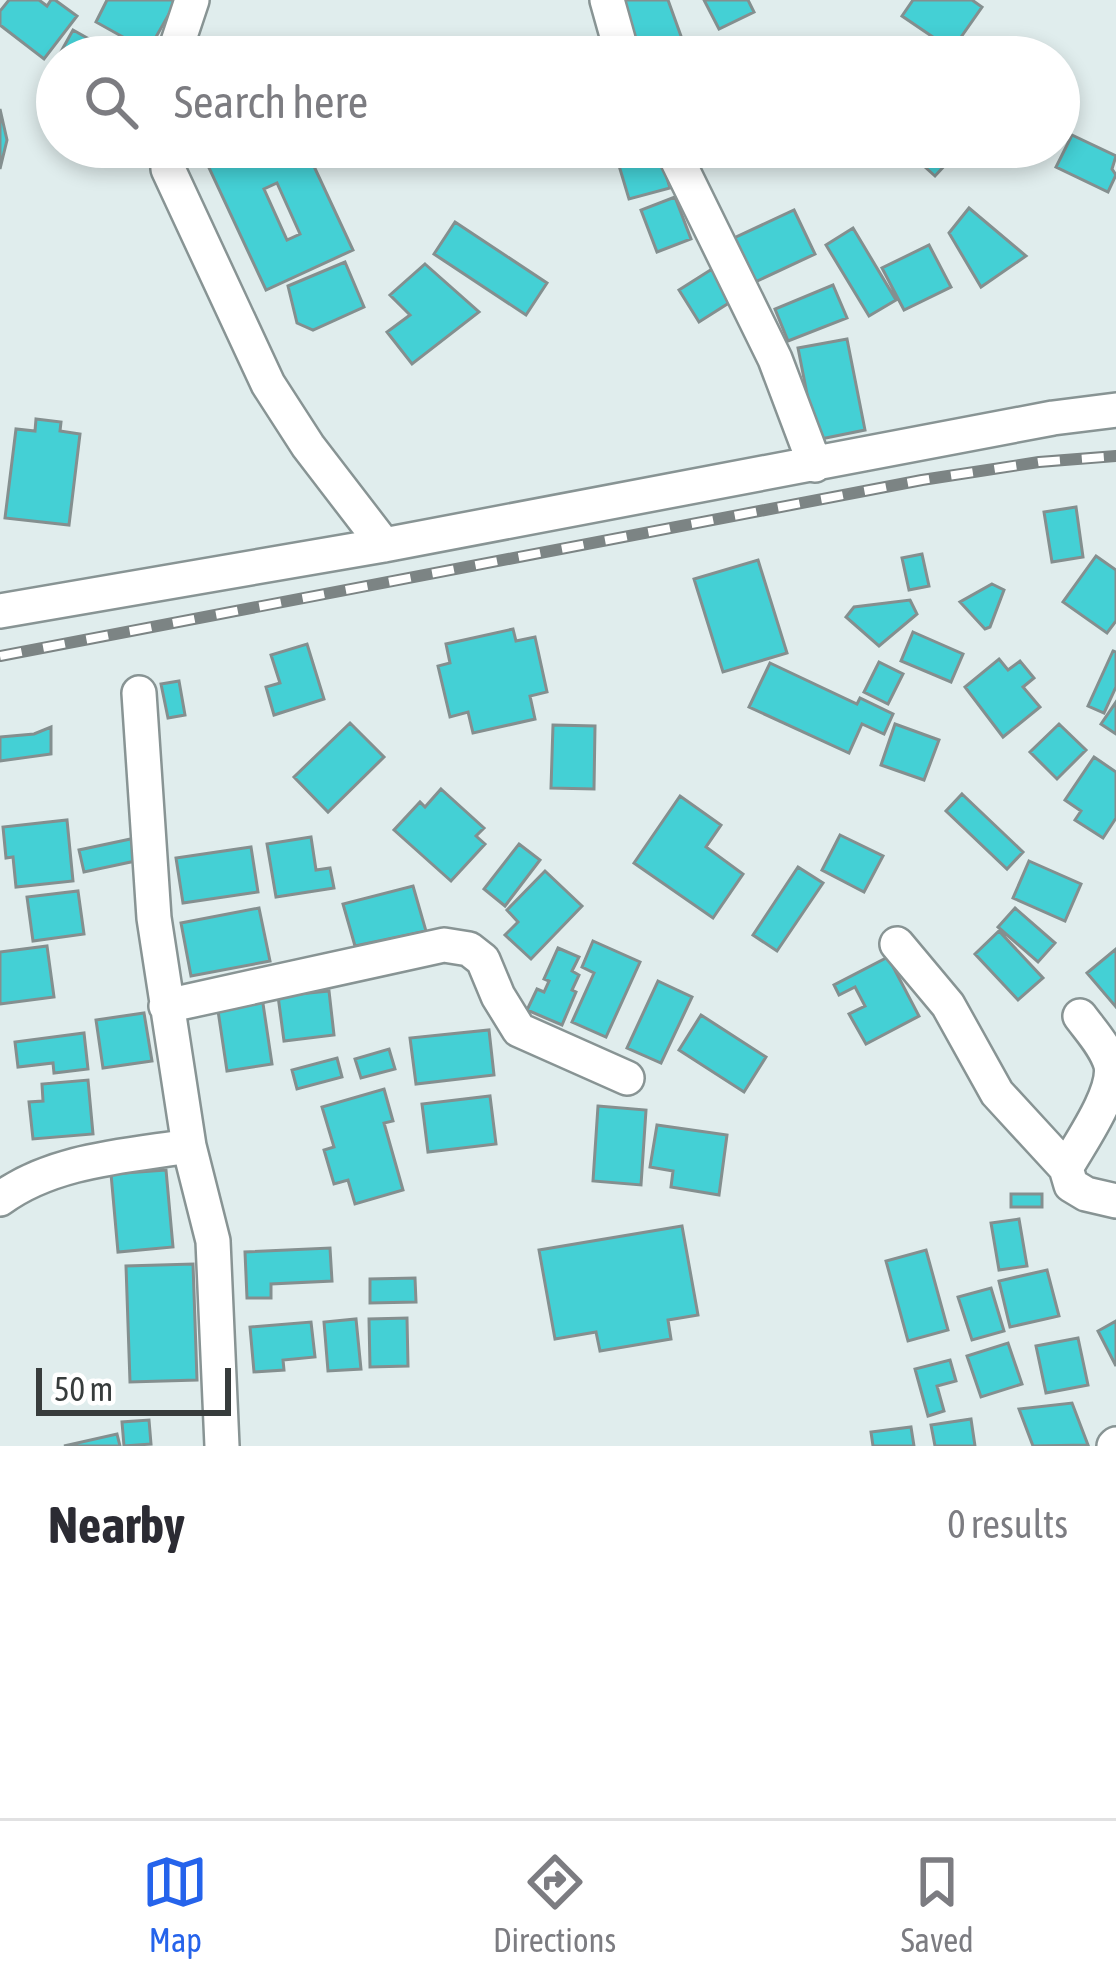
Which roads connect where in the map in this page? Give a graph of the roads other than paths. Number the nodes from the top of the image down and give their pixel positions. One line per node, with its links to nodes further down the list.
1 (192, 0): 3 (street)
2 (607, 0): 4 (street)
3 (180, 36)
4 (617, 36)
5 (168, 168): 9 (street)
6 (680, 168): 8 (street)
7 (1116, 410): 8 (street)
8 (815, 465): 9 (street)
9 (384, 545): 10 (street)
10 (0, 610)
11 (139, 693): 13 (street)
12 (898, 944): 17 (street)
13 (166, 1006): 15 (street); 16 (street)
14 (1080, 1016): 17 (street)
15 (627, 1078)
16 (189, 1145): 18 (street); 20 (street)
17 (1066, 1168): 19 (street)
18 (5, 1185)
19 (1116, 1201)
20 (222, 1446)

